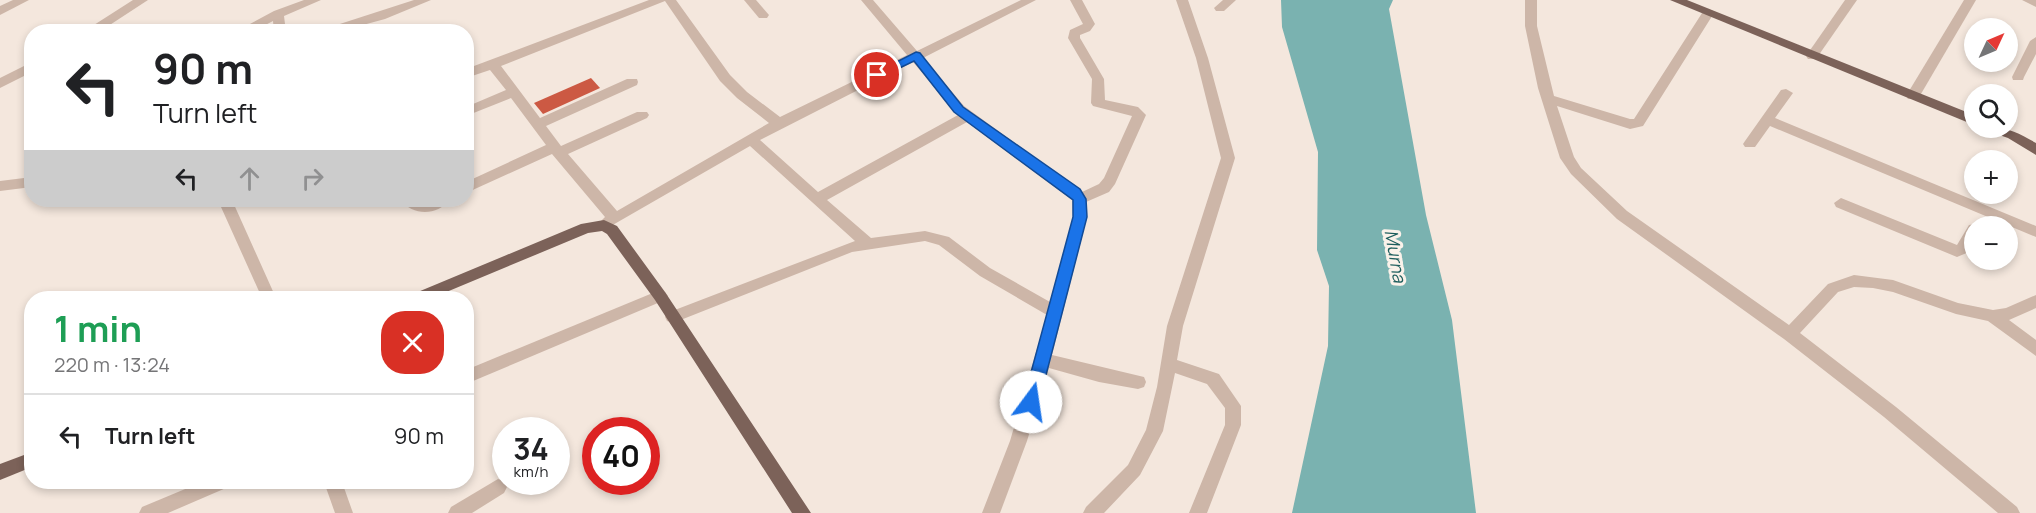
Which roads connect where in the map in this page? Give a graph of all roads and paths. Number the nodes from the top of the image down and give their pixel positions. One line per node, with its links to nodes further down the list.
1 (23, 0): 21 (street)
2 (142, 0): 25 (street)
3 (425, 0): 28 (street)
4 (660, 0): 19 (street)
5 (670, 0): 47 (street)
6 (750, 0): 24 (street)
7 (867, 0): 30 (street)
8 (1076, 0): 58 (street)
9 (1182, 0): 77 (street)
10 (1230, 0): 20 (street)
11 (1531, 0): 41 (street)
12 (1676, 0): 22 (main road)
13 (1851, 0): 31 (street)
14 (1970, 0): 40 (street)
15 (2028, 0): 18 (street)
16 (309, 1): 23 (street)
17 (1024, 1): 30 (street)
18 (2036, 3)
19 (625, 6): 32 (street)
20 (1220, 8)
21 (0, 11)
22 (1708, 13): 31 (main road); 41 (street)
23 (278, 14): 26 (street); 27 (street)
24 (763, 15)
25 (102, 24)
26 (257, 24)
27 (279, 24)
28 (350, 24)
29 (2036, 41): 35 (street)
30 (916, 55): 44 (street); 47 (street)
31 (1812, 56): 40 (main road)
32 (493, 64): 34 (street); 38 (street)
33 (24, 70): 37 (street)
34 (474, 71)
35 (2018, 77)
36 (632, 82): 48 (street)
37 (0, 84)
38 (514, 92): 42 (street); 48 (street)
39 (1786, 93): 46 (street)
40 (1913, 96): 45 (main road)
41 (1549, 99): 74 (street)
42 (474, 109)
43 (642, 115): 52 (street)
44 (966, 116): 57 (street); 58 (street)
45 (1964, 116)
46 (1767, 120): 51 (street); 61 (street)
47 (779, 123): 50 (street)
48 (538, 124): 52 (street)
49 (2018, 138): 53 (main road)
50 (751, 140): 57 (street); 63 (street)
51 (1750, 144)
52 (557, 150): 55 (street); 63 (street)
53 (2036, 150)
54 (24, 183): 56 (street)
55 (474, 185)
56 (0, 186)
57 (817, 199): 65 (street)
58 (1080, 199): 71 (street)
59 (1840, 203): 66 (street)
60 (228, 207): 67 (street)
61 (1984, 211): 62 (street); 64 (street)
62 (1981, 216)
63 (610, 222): 68 (main road); 69 (main road)
64 (2036, 232)
65 (867, 243): 71 (street); 72 (street)
66 (1964, 248)
67 (266, 291)
68 (435, 291)
69 (660, 296): 72 (main road); 78 (street)
70 (2036, 301): 73 (street)
71 (1054, 312): 76 (street)
72 (673, 316): 89 (main road)
73 (1992, 316): 74 (street); 75 (street)
74 (1791, 334): 93 (street)
75 (2036, 349)
76 (1042, 359): 79 (street); 90 (street)
77 (1168, 364): 91 (street); 92 (street)
78 (474, 374)
79 (1138, 382)
80 (24, 462): 81 (main road)
81 (0, 472)
82 (207, 489): 85 (street)
83 (335, 489): 87 (street)
84 (492, 490): 88 (street)
85 (172, 507): 86 (street)
86 (148, 513)
87 (344, 513)
88 (457, 513)
89 (802, 513)
90 (991, 513)
91 (1092, 513)
92 (1198, 513)
93 (2011, 513)

